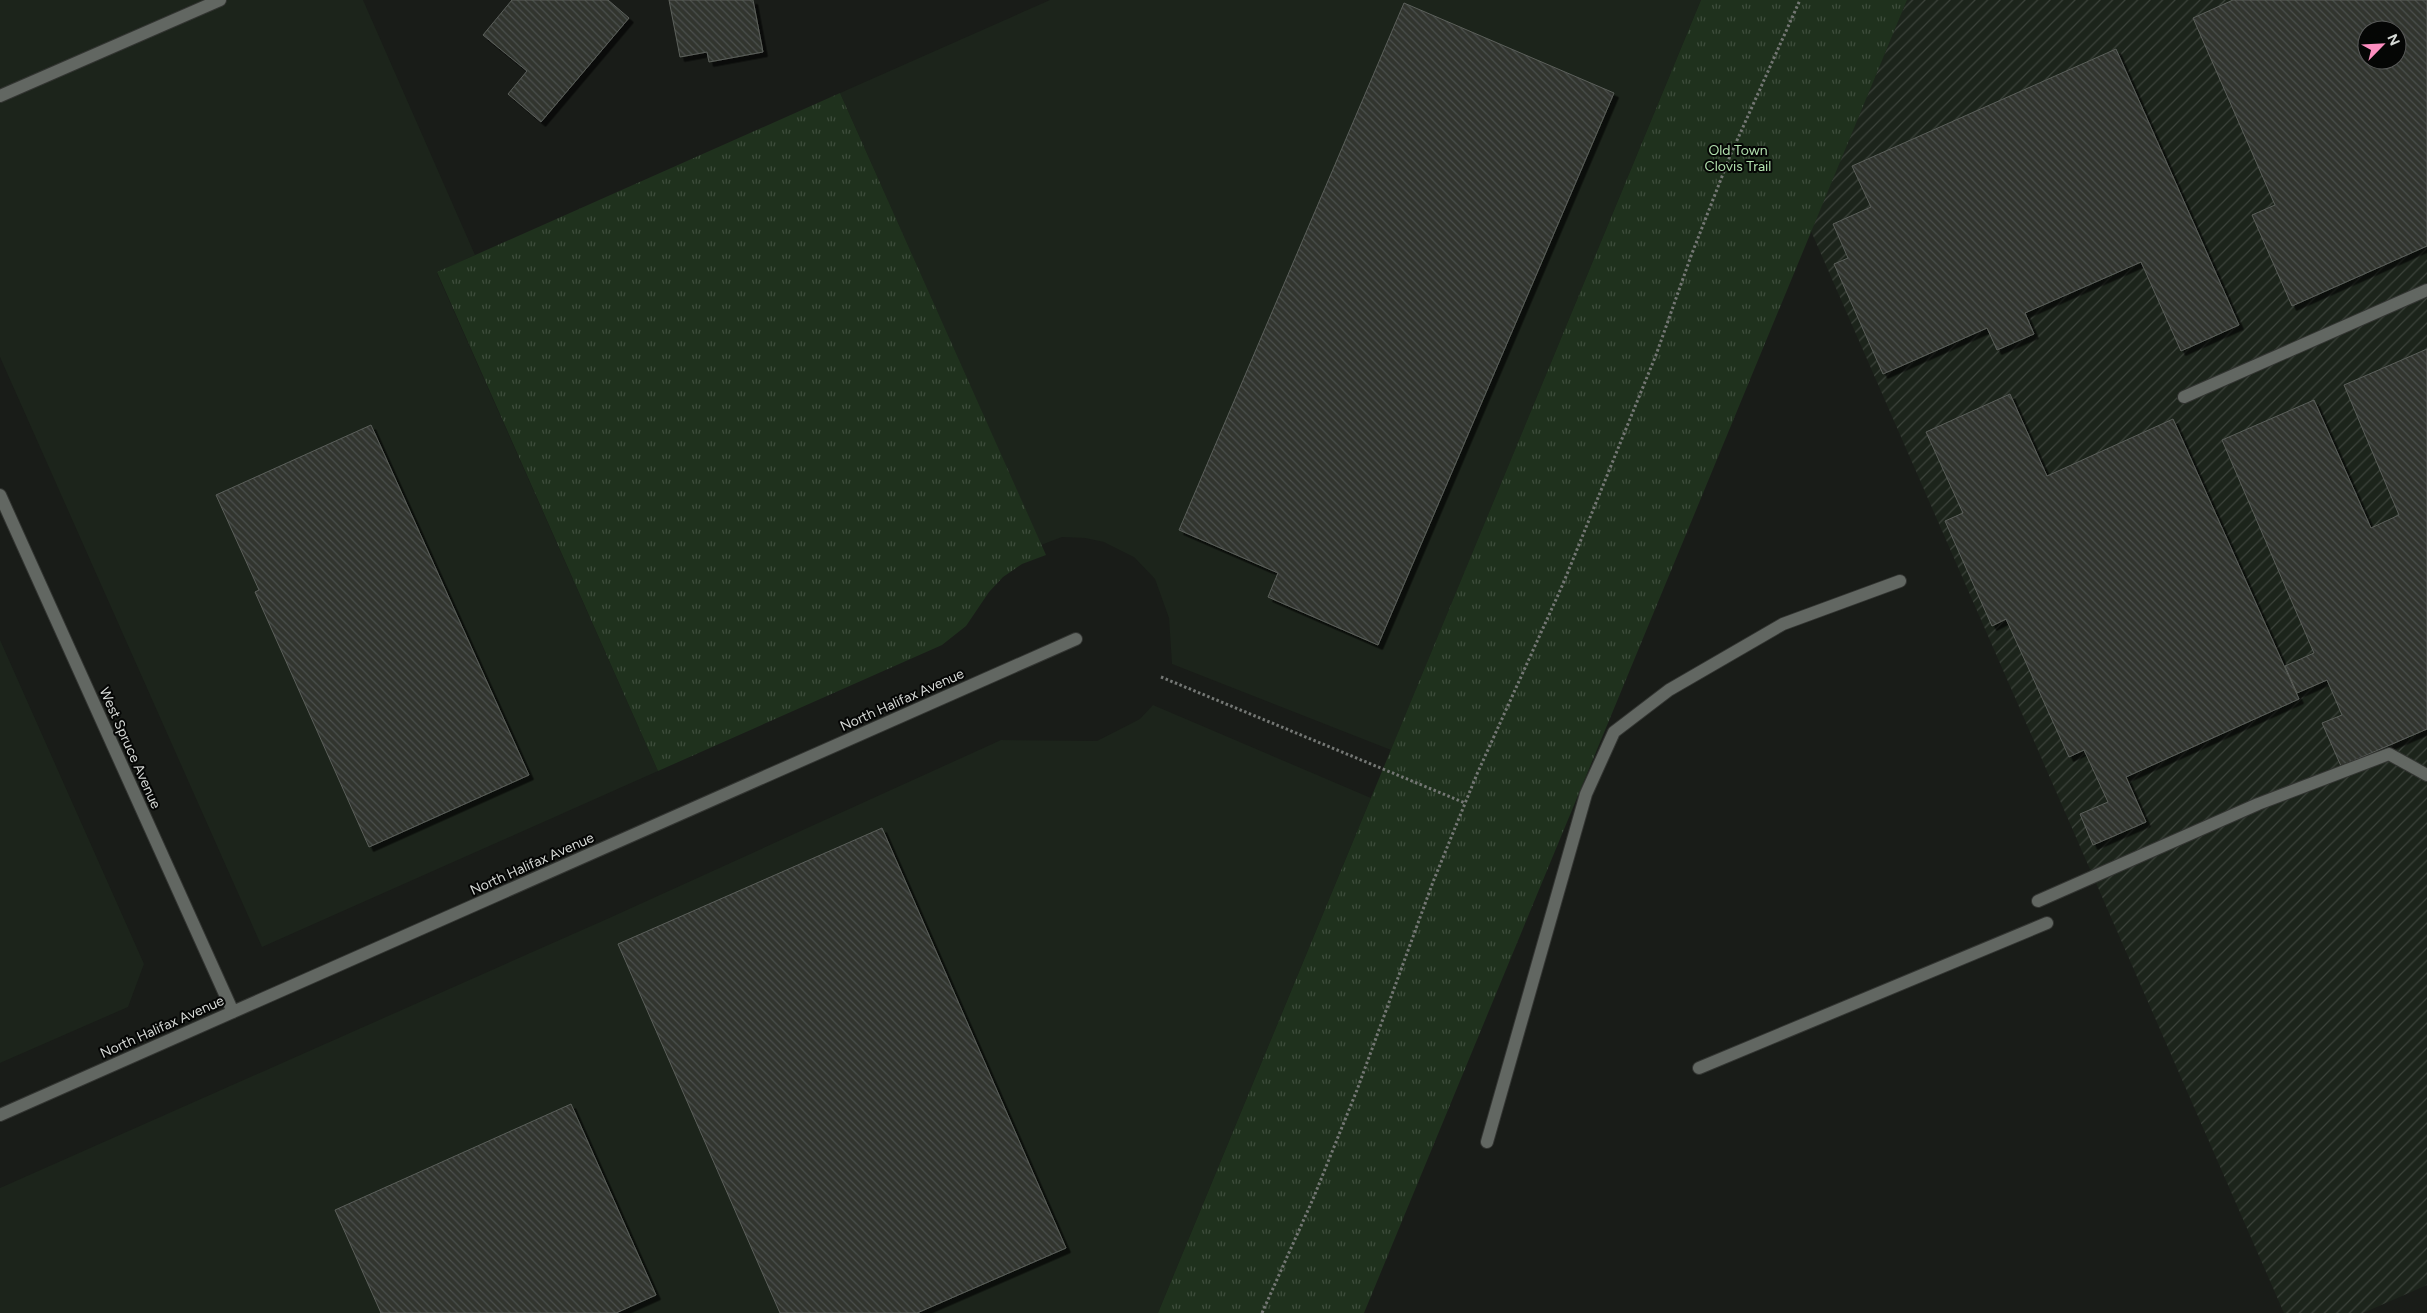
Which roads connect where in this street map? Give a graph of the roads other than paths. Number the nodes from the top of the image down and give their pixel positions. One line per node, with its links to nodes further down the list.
1 (220, 0): 2 (street)
2 (0, 96)
3 (2427, 290): 4 (street)
4 (2184, 397)
5 (0, 495): 11 (street, West Spruce Avenue)
6 (1900, 581): 14 (street)
7 (1076, 639): 11 (street, North Halifax Avenue)
8 (2427, 775): 9 (street)
9 (2038, 901)
10 (2048, 923): 12 (street)
11 (233, 1012): 13 (street, North Halifax Avenue)
12 (1700, 1068)
13 (0, 1115)
14 (1487, 1142)

